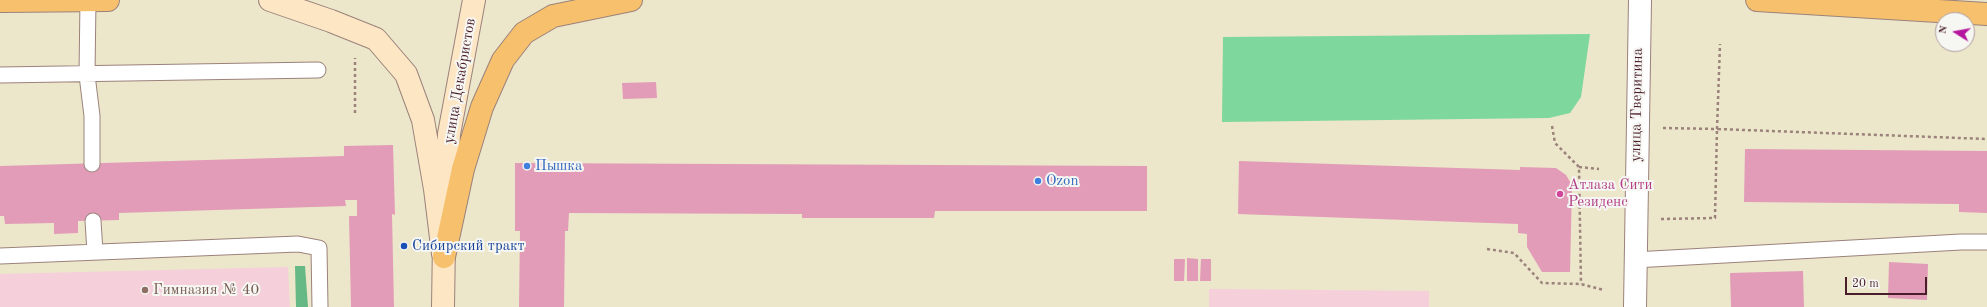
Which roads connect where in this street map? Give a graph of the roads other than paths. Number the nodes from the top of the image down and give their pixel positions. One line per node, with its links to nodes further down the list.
1 (88, 0): 2 (main road); 8 (main road); 12 (lane)
2 (108, 0)
3 (270, 0): 18 (main road)
4 (474, 0): 18 (main road, улица Декабристов)
5 (631, 0): 18 (main road)
6 (1640, 0): 19 (street, улица Тверитина)
7 (1757, 0): 9 (main road)
8 (0, 1)
9 (1987, 14)
10 (318, 70): 12 (lane)
11 (0, 75): 12 (lane)
12 (87, 75): 13 (lane)
13 (92, 164)
14 (93, 221): 16 (lane)
15 (1987, 242): 19 (lane)
16 (95, 252): 17 (lane); 20 (lane)
17 (0, 256)
18 (444, 257): 21 (main road, улица Декабристов)
19 (1634, 260): 22 (street, улица Тверитина)
20 (320, 307)
21 (443, 307)
22 (1634, 307)

